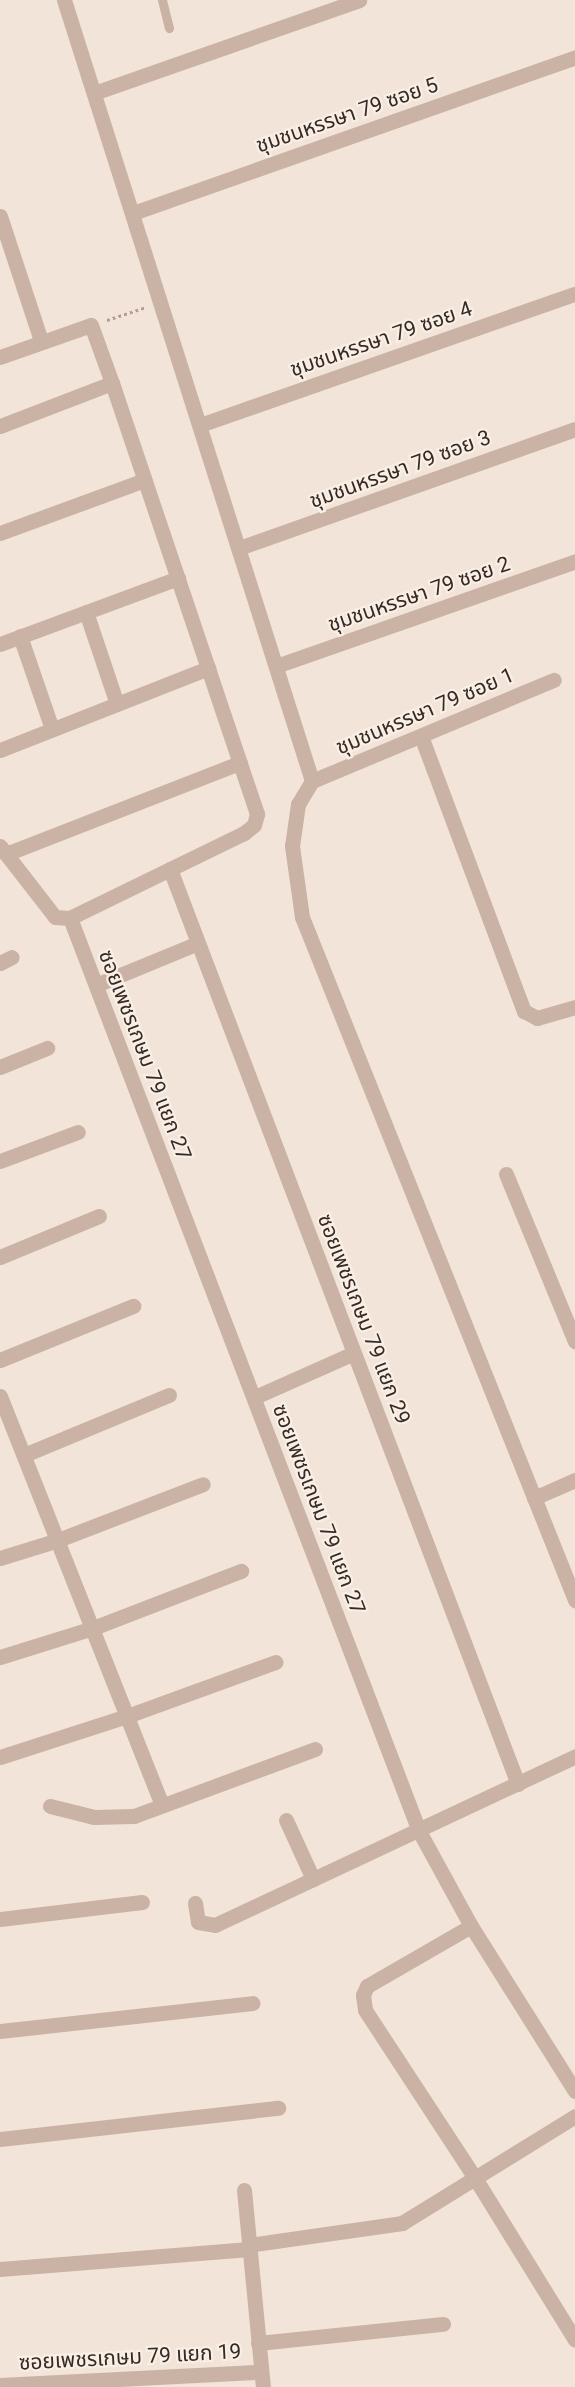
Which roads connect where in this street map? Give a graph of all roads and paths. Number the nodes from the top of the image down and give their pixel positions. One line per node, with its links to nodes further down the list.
1 (64, 0): 6 (street)
2 (162, 0): 4 (lane)
3 (359, 0): 6 (street)
4 (170, 28)
5 (575, 57): 7 (street, ชุมชนหรรษา 79 ซอย 5)
6 (94, 93): 7 (street)
7 (133, 213): 10 (street)
8 (2, 226): 12 (street)
9 (575, 294): 15 (street, ชุมชนหรรษา 79 ซอย 4)
10 (161, 303): 11 (path); 15 (street)
11 (91, 325): 12 (street); 14 (street)
12 (41, 341): 13 (street)
13 (0, 357)
14 (112, 383): 16 (street); 18 (street)
15 (200, 424): 20 (street)
16 (0, 426)
17 (575, 429): 20 (street, ชุมชนหรรษา 79 ซอย 3)
18 (145, 480): 19 (street); 22 (street)
19 (0, 533)
20 (239, 548): 26 (street)
21 (575, 561): 26 (street, ชุมชนหรรษา 79 ซอย 2)
22 (178, 578): 23 (street); 27 (street)
23 (86, 612): 24 (street); 29 (street)
24 (20, 636): 25 (street); 30 (street)
25 (0, 644)
26 (276, 666): 34 (street)
27 (208, 668): 29 (street); 33 (street)
28 (554, 680): 31 (street, ชุมชนหรรษา 79 ซอย 1)
29 (117, 704): 30 (street)
30 (52, 729): 32 (street)
31 (421, 736): 34 (street, ชุมชนหรรษา 79 ซอย 1); 40 (street)
32 (0, 750)
33 (240, 763): 35 (street); 36 (street)
34 (312, 781): 58 (street)
35 (3, 850): 37 (street)
36 (170, 869): 37 (street); 38 (street, ซอยเพชรเกษม 79 แยก 29)
37 (70, 918): 39 (street, ซอยเพชรเกษม 79 แยก 27)
38 (198, 943): 39 (street); 50 (street, ซอยเพชรเกษม 79 แยก 29)
39 (96, 985): 54 (street, ซอยเพชรเกษม 79 แยก 27)
40 (575, 1007)
41 (47, 1048): 42 (street)
42 (0, 1067)
43 (78, 1132): 44 (street)
44 (0, 1161)
45 (506, 1174): 49 (street)
46 (99, 1216): 47 (street)
47 (0, 1257)
48 (133, 1306): 51 (street)
49 (575, 1341)
50 (354, 1353): 54 (street); 70 (street, ซอยเพชรเกษม 79 แยก 29)
51 (0, 1360)
52 (169, 1395): 55 (street)
53 (0, 1396): 55 (street)
54 (255, 1396): 74 (street, ซอยเพชรเกษม 79 แยก 27)
55 (24, 1455): 59 (street)
56 (575, 1480): 58 (street)
57 (203, 1484): 59 (street)
58 (534, 1498): 62 (street)
59 (58, 1540): 60 (street); 63 (street)
60 (0, 1558)
61 (241, 1571): 63 (street)
62 (575, 1600)
63 (93, 1628): 64 (street); 66 (street)
64 (0, 1657)
65 (275, 1662): 66 (street)
66 (127, 1716): 69 (street); 71 (street)
67 (315, 1749): 71 (street)
68 (575, 1756): 70 (street)
69 (0, 1757)
70 (518, 1784): 74 (street)
71 (162, 1805): 72 (street)
72 (50, 1806)
73 (286, 1820): 75 (street)
74 (418, 1832): 75 (street); 79 (street, ซอยเพชรเกษม 79 แยก 27)
75 (313, 1879): 77 (street)
76 (142, 1902): 78 (street)
77 (195, 1903)
78 (0, 1919)
79 (471, 1926): 82 (street, ซอยเพชรเกษม 79 แยก 27); 86 (street)
80 (252, 2003): 81 (street)
81 (0, 2031)
82 (575, 2091)
83 (278, 2109): 85 (street)
84 (575, 2116): 86 (street)
85 (0, 2139)
86 (476, 2178): 88 (street); 91 (street)
87 (244, 2190): 88 (street)
88 (249, 2247): 89 (street); 92 (street)
89 (0, 2269)
90 (443, 2324): 92 (street)
91 (575, 2340)
92 (258, 2343): 93 (street)
93 (262, 2379): 94 (street, ซอยเพชรเกษม 79 แยก 19)
94 (0, 2385)

